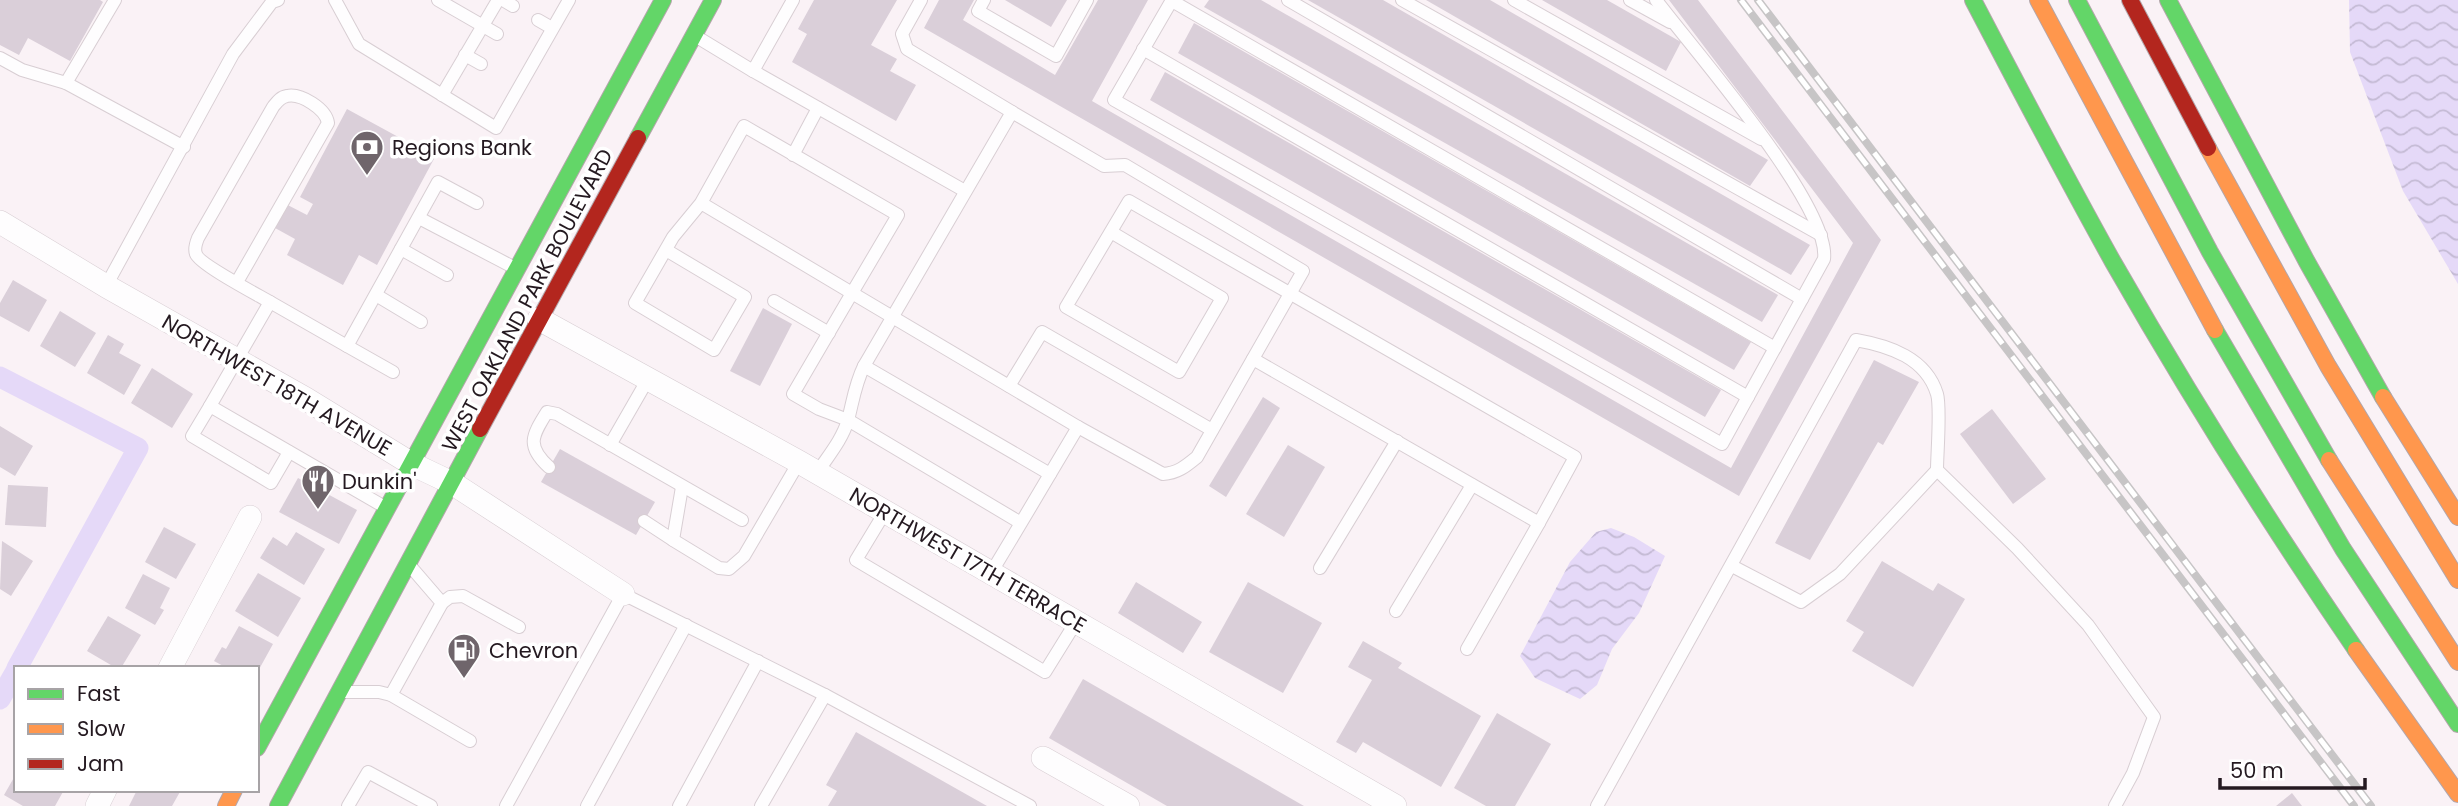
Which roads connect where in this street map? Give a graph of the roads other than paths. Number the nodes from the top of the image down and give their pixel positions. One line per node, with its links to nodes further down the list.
1 (116, 0): 38 (lane)
2 (278, 0): 44 (lane)
3 (335, 0): 40 (lane)
4 (438, 0): 25 (lane)
5 (567, 0): 27 (lane)
6 (663, 0): 55 (main road, WEST OAKLAND PARK BOULEVARD)
7 (713, 0): 29 (main road, WEST OAKLAND PARK BOULEVARD)
8 (793, 0): 36 (lane)
9 (921, 0): 42 (lane)
10 (984, 0): 11 (lane)
11 (1087, 0)
12 (1172, 0): 31 (lane); 70 (lane)
13 (1288, 0): 62 (lane)
14 (1402, 0): 52 (lane)
15 (1514, 0): 43 (lane)
16 (1630, 0): 26 (lane)
17 (1656, 0): 26 (lane)
18 (1973, 0): 124 (main road)
19 (2038, 0): 120 (main road)
20 (2077, 0): 115 (main road)
21 (2130, 0): 106 (main road)
22 (2168, 0): 96 (main road)
23 (505, 2): 25 (lane)
24 (538, 20): 27 (lane)
25 (483, 26): 28 (lane); 32 (lane)
26 (1676, 26): 43 (lane)
27 (552, 28): 33 (lane)
28 (497, 34)
29 (694, 36): 36 (lane); 65 (main road, WEST OAKLAND PARK BOULEVARD)
30 (522, 49): 33 (lane)
31 (1143, 49): 77 (lane); 77 (lane)
32 (466, 55): 35 (lane); 40 (lane)
33 (536, 56): 39 (lane)
34 (0, 58): 38 (lane)
35 (481, 64)
36 (753, 71): 41 (lane)
37 (506, 78): 39 (lane)
38 (66, 83): 44 (lane)
39 (519, 85): 40 (lane)
40 (442, 96)
41 (818, 108): 45 (lane); 46 (lane)
42 (1012, 112): 46 (lane); 60 (lane)
43 (1766, 142): 52 (lane)
44 (184, 147): 58 (lane)
45 (793, 155): 48 (lane); 59 (lane)
46 (965, 191): 66 (lane)
47 (477, 203): 49 (lane)
48 (701, 203): 54 (lane); 59 (lane)
49 (419, 218): 53 (lane); 55 (lane)
50 (0, 222): 58 (street, NORTHWEST 18TH AVENUE)
51 (1111, 232): 51 (lane); 60 (lane)
52 (1821, 235): 62 (lane)
53 (401, 249): 56 (lane); 61 (lane)
54 (666, 250): 54 (lane)
55 (517, 269): 65 (main road); 85 (main road, WEST OAKLAND PARK BOULEVARD)
56 (447, 275)
57 (237, 282): 57 (lane); 64 (lane)
58 (106, 286): 71 (street, NORTHWEST 18TH AVENUE)
59 (852, 293): 66 (lane); 68 (lane)
60 (1290, 293): 72 (lane); 100 (lane)
61 (376, 295): 67 (lane); 69 (lane)
62 (1802, 299): 70 (lane)
63 (774, 301): 68 (lane)
64 (270, 302): 69 (lane); 71 (lane)
65 (529, 307): 75 (street, NORTHWEST 17TH TERRACE); 90 (main road, WEST OAKLAND PARK BOULEVARD)
66 (892, 317): 73 (lane); 76 (lane)
67 (421, 322)
68 (829, 333): 79 (lane)
69 (347, 346): 74 (lane)
70 (1775, 348): 77 (lane)
71 (238, 359): 78 (lane); 85 (street, NORTHWEST 18TH AVENUE)
72 (1253, 359): 81 (lane); 82 (lane)
73 (864, 366): 79 (lane); 89 (lane)
74 (393, 372)
75 (648, 379): 83 (lane); 87 (street, NORTHWEST 17TH TERRACE)
76 (1010, 386): 80 (lane); 81 (lane)
77 (1748, 397)
78 (210, 406): 84 (lane); 84 (lane)
79 (848, 420): 87 (lane); 99 (lane)
80 (1079, 427): 81 (lane); 89 (lane)
81 (1212, 430)
82 (1396, 441): 91 (lane); 104 (lane)
83 (610, 445): 86 (lane); 92 (lane)
84 (289, 452): 93 (lane)
85 (412, 464): 90 (street, NORTHWEST 18TH AVENUE); 93 (main road, WEST OAKLAND PARK BOULEVARD)
86 (549, 467)
87 (808, 468): 94 (street, NORTHWEST 17TH TERRACE); 101 (lane)
88 (1937, 470): 103 (lane); 103 (lane); 136 (lane)
89 (1050, 474): 99 (lane)
90 (452, 483): 102 (main road, WEST OAKLAND PARK BOULEVARD); 107 (street, NORTHWEST 18TH AVENUE)
91 (1472, 485): 100 (lane); 109 (lane)
92 (682, 487): 97 (lane); 101 (lane)
93 (387, 508): 122 (main road, WEST OAKLAND PARK BOULEVARD)
94 (885, 512): 105 (street, NORTHWEST 17TH TERRACE); 110 (lane)
95 (250, 517): 116 (street)
96 (2458, 517)
97 (742, 520)
98 (644, 521): 101 (lane)
99 (1021, 523): 105 (lane)
100 (1539, 523): 113 (lane)
101 (673, 540)
102 (407, 563): 108 (lane); 117 (main road, WEST OAKLAND PARK BOULEVARD)
103 (1732, 566): 135 (lane)
104 (1320, 568)
105 (990, 573): 110 (street, NORTHWEST 17TH TERRACE)
106 (2458, 580)
107 (623, 594): 111 (lane); 129 (lane)
108 (442, 603): 112 (lane); 118 (lane)
109 (1396, 611)
110 (1076, 622): 134 (street, NORTHWEST 17TH TERRACE)
111 (686, 625): 114 (lane); 130 (lane)
112 (519, 627)
113 (1467, 649)
114 (758, 661): 119 (lane); 131 (lane)
115 (2458, 662)
116 (171, 666)
117 (338, 691): 118 (lane); 126 (main road, WEST OAKLAND PARK BOULEVARD)
118 (391, 695): 121 (lane)
119 (825, 695): 125 (lane); 132 (lane)
120 (2458, 724)
121 (470, 741)
122 (259, 744)
123 (1043, 758): 133 (street)
124 (2458, 794)
125 (767, 804)
126 (278, 806)
127 (348, 806): 128 (lane)
128 (431, 806)
129 (506, 806)
130 (587, 806)
131 (679, 806)
132 (1030, 806)
133 (1128, 806)
134 (1395, 806)
135 (1597, 806)
136 (2115, 806)

